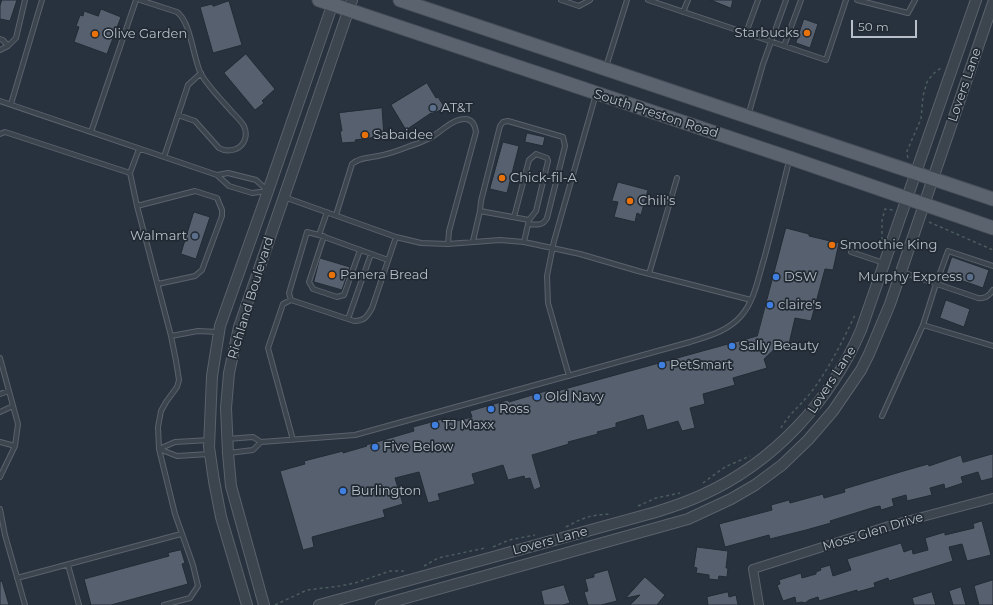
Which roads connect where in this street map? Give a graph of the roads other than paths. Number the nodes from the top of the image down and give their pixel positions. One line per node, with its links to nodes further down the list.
1 (25, 0): 26 (lane)
2 (42, 0): 33 (lane)
3 (136, 0): 36 (lane)
4 (140, 0): 30 (lane)
5 (319, 0): 19 (main road, South Preston Road)
6 (400, 0): 29 (main road, South Preston Road)
7 (561, 0): 8 (lane)
8 (590, 0)
9 (627, 0): 29 (lane)
10 (648, 0): 22 (lane)
11 (758, 0): 23 (lane)
12 (786, 0): 25 (lane)
13 (801, 0): 27 (lane)
14 (846, 0): 27 (lane)
15 (857, 0): 16 (lane)
16 (915, 0)
17 (976, 0): 42 (street, Lovers Lane)
18 (686, 1): 22 (lane)
19 (333, 2): 21 (main road, South Preston Road); 46 (street, Richland Boulevard)
20 (993, 3): 45 (street, Lovers Lane)
21 (350, 5): 31 (main road, South Preston Road); 47 (street, Richland Boulevard)
22 (683, 12): 23 (lane)
23 (746, 33): 25 (lane)
24 (0, 39): 26 (lane)
25 (771, 42): 27 (lane); 35 (lane)
26 (8, 46): 28 (lane)
27 (784, 46)
28 (0, 50)
29 (606, 69): 35 (main road, South Preston Road)
30 (201, 74): 34 (lane); 34 (lane)
31 (596, 94): 40 (main road, South Preston Road); 64 (lane)
32 (0, 101): 33 (lane)
33 (12, 104): 36 (lane)
34 (178, 114): 39 (lane)
35 (748, 117): 42 (main road, South Preston Road)
36 (91, 132): 38 (lane)
37 (0, 134): 41 (lane)
38 (139, 149): 39 (lane); 41 (lane)
39 (164, 157): 43 (lane)
40 (790, 158): 48 (main road, South Preston Road); 77 (lane)
41 (130, 173): 51 (lane)
42 (916, 174): 45 (main road, South Preston Road); 48 (street, Lovers Lane)
43 (217, 175): 46 (lane); 46 (lane)
44 (677, 178): 72 (lane)
45 (932, 180): 49 (main road, South Preston Road); 50 (street, Lovers Lane)
46 (268, 191): 47 (street); 80 (street, Richland Boulevard)
47 (284, 196): 53 (lane); 90 (street, Richland Boulevard)
48 (907, 198): 50 (main road, South Preston Road); 69 (street, Lovers Lane)
49 (993, 199)
50 (924, 203): 57 (main road, South Preston Road); 71 (street, Lovers Lane)
51 (137, 206): 73 (lane); 73 (lane)
52 (480, 211): 55 (lane); 56 (lane); 61 (lane)
53 (327, 212): 54 (lane); 58 (lane)
54 (336, 215): 60 (lane); 63 (lane)
55 (514, 217): 56 (lane); 56 (lane)
56 (528, 222): 62 (lane)
57 (993, 228)
58 (319, 234): 59 (lane); 76 (lane)
59 (324, 236): 65 (lane); 65 (lane)
60 (396, 237): 63 (lane); 68 (lane)
61 (473, 241): 62 (lane); 63 (lane)
62 (524, 242): 64 (lane)
63 (448, 244)
64 (553, 247): 72 (lane); 84 (lane)
65 (360, 250): 67 (lane)
66 (850, 252): 69 (lane)
67 (371, 254): 68 (lane); 78 (lane)
68 (388, 260): 78 (lane)
69 (885, 264): 110 (street, Lovers Lane)
70 (993, 266): 74 (lane)
71 (901, 272): 74 (lane); 111 (street, Lovers Lane)
72 (649, 274): 77 (lane)
73 (158, 284): 81 (lane)
74 (936, 284): 75 (lane); 79 (lane)
75 (993, 290)
76 (291, 300): 78 (lane); 92 (lane)
77 (751, 300): 84 (lane)
78 (348, 319)
79 (923, 325): 82 (lane); 89 (lane)
80 (219, 332): 81 (lane); 91 (street, Richland Boulevard)
81 (171, 336): 96 (lane)
82 (993, 346)
83 (0, 358): 85 (lane)
84 (568, 376): 92 (lane)
85 (9, 391): 86 (lane); 87 (lane)
86 (0, 394)
87 (13, 406): 88 (lane); 95 (lane)
88 (0, 412)
89 (882, 416)
90 (226, 439): 91 (street); 94 (lane); 97 (street, Richland Boulevard)
91 (210, 440): 96 (lane); 98 (street, Richland Boulevard)
92 (293, 440): 94 (lane)
93 (0, 442): 95 (lane)
94 (261, 442): 97 (lane)
95 (15, 446): 99 (lane)
96 (159, 448): 98 (lane); 102 (lane)
97 (228, 453): 98 (street); 109 (street, Richland Boulevard)
98 (210, 454): 108 (street, Richland Boulevard)
99 (0, 477)
100 (993, 498): 112 (street, Moss Glen Drive)
101 (0, 509): 104 (lane)
102 (181, 534): 103 (lane); 107 (lane)
103 (68, 565): 104 (lane); 106 (lane)
104 (17, 578): 105 (lane)
105 (25, 605)
106 (79, 605)
107 (164, 605)
108 (247, 605)
109 (264, 605)
110 (319, 605)
111 (381, 605)
112 (759, 605)

